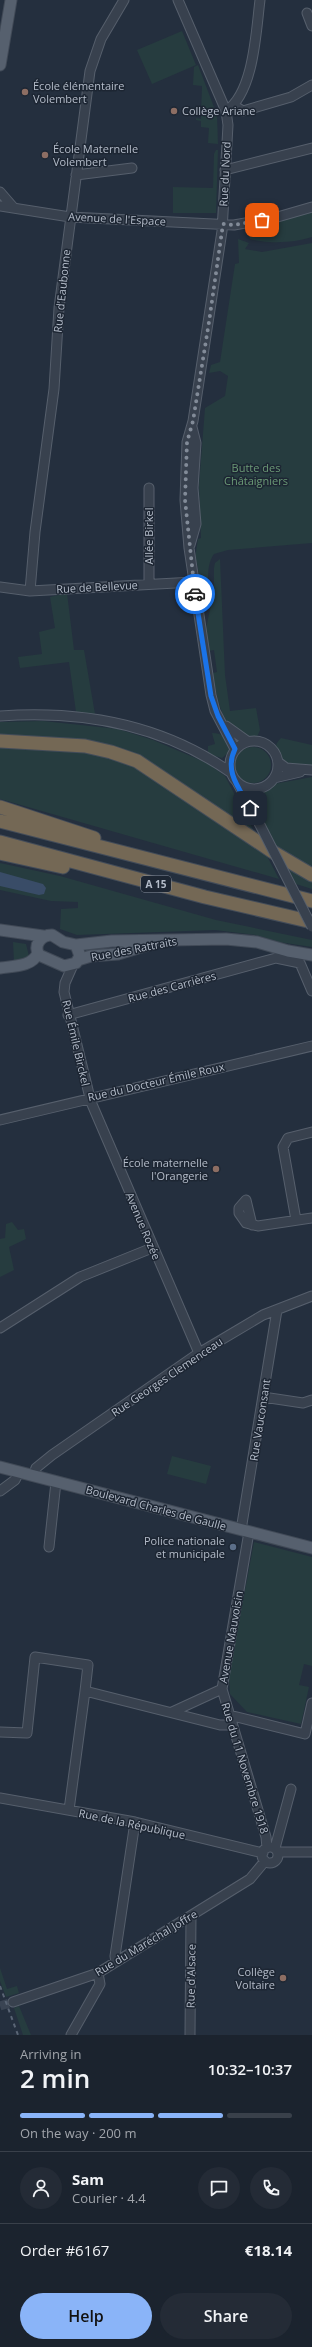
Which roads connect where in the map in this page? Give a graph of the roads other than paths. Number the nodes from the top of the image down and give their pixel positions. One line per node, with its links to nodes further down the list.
1 (11, 0): 7 (main road)
2 (124, 0): 16 (street, Rue d'Eaubonne)
3 (178, 0): 10 (street, Rue du Nord)
4 (260, 0): 9 (street)
5 (307, 13): 6 (street)
6 (312, 26)
7 (0, 65)
8 (312, 85): 11 (street)
9 (233, 104): 10 (street); 11 (street)
10 (226, 111): 12 (street, Rue du Nord)
11 (243, 111): 12 (street)
12 (228, 125): 15 (street, Rue du Nord)
13 (312, 148): 15 (street)
14 (132, 168): 16 (street)
15 (225, 170): 22 (street, Rue du Nord)
16 (76, 175): 21 (street, Rue d'Eaubonne)
17 (0, 192): 19 (street)
18 (0, 206): 19 (street, Avenue de l'Espace)
19 (13, 207): 21 (street, Avenue de l'Espace)
20 (312, 207): 22 (street, Avenue de l'Espace)
21 (70, 217): 22 (street, Avenue de l'Espace); 27 (street, Rue d'Eaubonne)
22 (223, 224): 24 (street, Rue du Nord)
23 (149, 488): 25 (street, Allée Birkel)
24 (194, 582): 25 (street, Rue de Bellevue); 29 (street, Rue du Nord)
25 (149, 583): 27 (street, Rue de Bellevue)
26 (0, 587): 27 (street, Rue de Bellevue)
27 (30, 591)
28 (0, 716): 33 (street)
29 (223, 724): 31 (street); 32 (street, Rue du Nord)
30 (0, 741): 47 (highway)
31 (247, 741): 32 (street); 35 (street)
32 (235, 749): 34 (street)
33 (210, 758): 34 (street); 37 (street)
34 (230, 759): 37 (street)
35 (278, 762): 36 (street); 38 (street)
36 (310, 770): 38 (street)
37 (230, 772): 39 (street)
38 (274, 778): 40 (street)
39 (237, 782): 40 (street); 42 (street)
40 (255, 789): 42 (street)
41 (0, 807): 46 (highway)
42 (250, 808): 51 (street, bridge)
43 (0, 821): 46 (highway, A 15)
44 (0, 842): 48 (highway, A 15)
45 (0, 853): 48 (highway)
46 (189, 868): 49 (highway, A 15)
47 (312, 875)
48 (205, 897): 50 (highway, A 15)
49 (312, 901)
50 (312, 922)
51 (312, 927)
52 (0, 930): 53 (main road)
53 (43, 936): 56 (main road); 57 (main road)
54 (0, 937): 57 (main road)
55 (190, 939): 56 (main road, Rue des Rattraits); 58 (main road, Rue des Rattraits); 59 (main road, Rue des Rattraits)
56 (76, 945): 59 (main road)
57 (38, 952): 59 (main road); 60 (main road)
58 (312, 955)
59 (76, 963): 62 (street, Rue Émile Birckel)
60 (0, 968)
61 (312, 991): 62 (street, Rue des Carrières)
62 (68, 1015): 64 (street, Rue Émile Birckel)
63 (312, 1046): 64 (street, Rue du Docteur Émile Roux)
64 (89, 1098): 65 (street, Rue du Docteur Émile Roux); 70 (street, Avenue Rozée)
65 (0, 1120)
66 (312, 1132): 68 (street)
67 (312, 1218): 68 (street)
68 (296, 1220): 69 (street)
69 (252, 1225)
70 (152, 1248): 73 (street); 74 (street, Avenue Rozée)
71 (312, 1296): 72 (street, Rue Georges Clemenceau)
72 (277, 1310): 74 (street, Rue Georges Clemenceau); 75 (street, Rue Vauconsant)
73 (0, 1328)
74 (199, 1353): 79 (street, Rue Georges Clemenceau)
75 (264, 1397): 76 (street); 82 (street, Rue Vauconsant)
76 (312, 1400)
77 (0, 1467): 78 (main road, Boulevard Charles de Gaulle)
78 (19, 1472): 79 (main road, Boulevard Charles de Gaulle); 81 (street)
79 (33, 1476): 80 (main road, Boulevard Charles de Gaulle)
80 (56, 1482): 82 (main road, Boulevard Charles de Gaulle); 83 (street)
81 (0, 1491)
82 (245, 1531): 84 (main road, Boulevard Charles de Gaulle); 85 (street, Avenue Mauvoisin)
83 (49, 1547)
84 (312, 1548)
85 (222, 1689): 88 (street, Avenue Mauvoisin); 89 (street, Rue du 11 Novembre 1918)
86 (85, 1691): 88 (street); 91 (street); 94 (street)
87 (312, 1703): 89 (street)
88 (172, 1712): 90 (street)
89 (229, 1715): 90 (street, Rue du 11 Novembre 1918)
90 (232, 1725): 96 (street, Rue du 11 Novembre 1918)
91 (0, 1732)
92 (291, 1789): 96 (street)
93 (0, 1798): 94 (street, Rue de la République)
94 (69, 1810): 95 (street, Rue de la République)
95 (135, 1822): 96 (street, Rue de la République); 99 (street)
96 (269, 1852): 97 (street); 98 (street, Rue du Maréchal Joffre)
97 (312, 1852)
98 (191, 1916): 99 (street, Rue du Maréchal Joffre); 103 (street, Rue d'Alsace)
99 (116, 1962): 100 (street, Rue du Maréchal Joffre)
100 (98, 1973): 101 (street, Rue du Maréchal Joffre); 102 (street)
101 (13, 2002)
102 (71, 2035)
103 (190, 2035)

